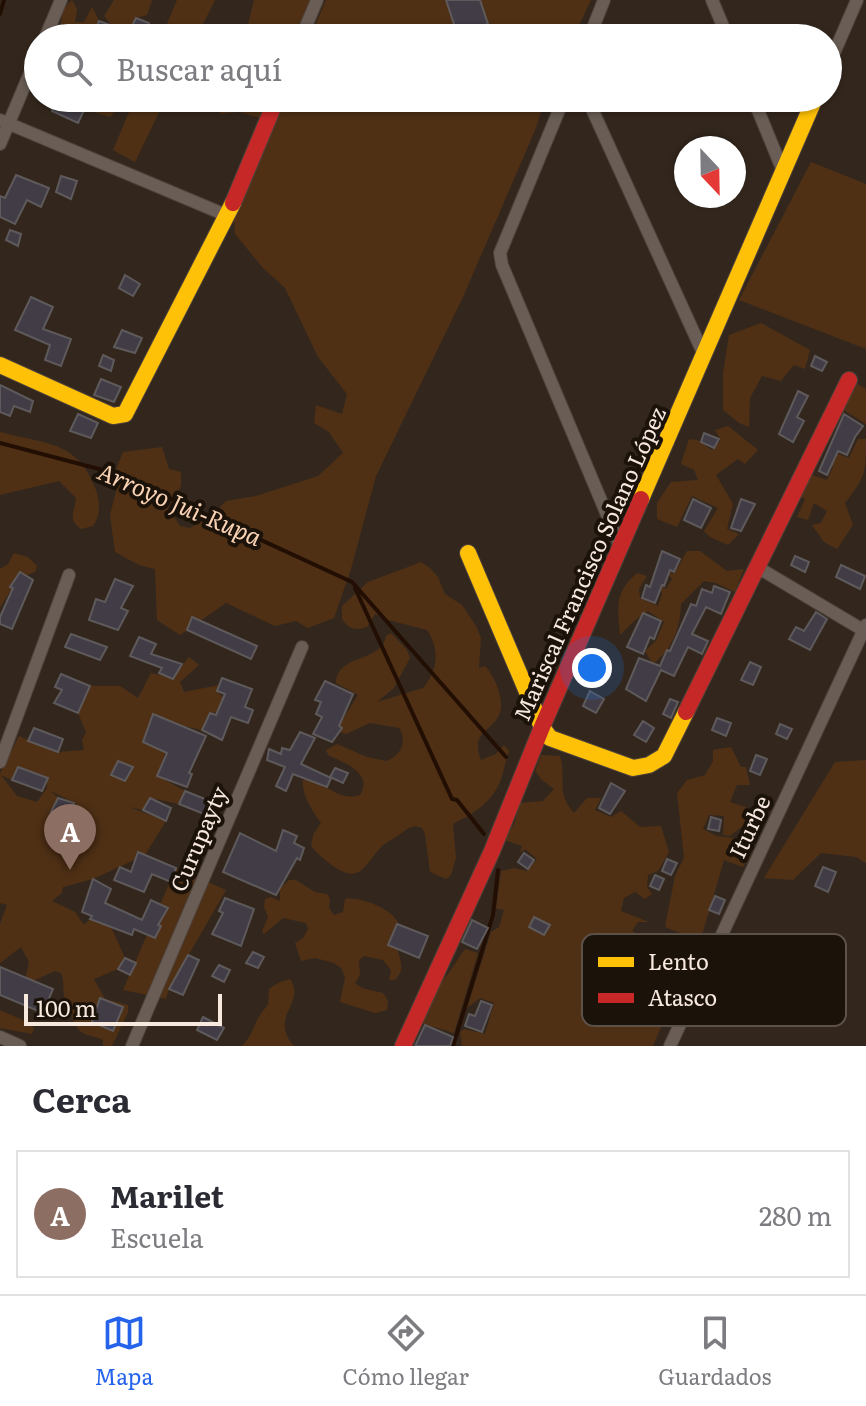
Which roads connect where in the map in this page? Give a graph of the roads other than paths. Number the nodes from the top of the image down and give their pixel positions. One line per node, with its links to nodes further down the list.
1 (61, 0): 6 (street)
2 (317, 0): 7 (street)
3 (604, 0): 8 (street)
4 (712, 0): 9 (street)
5 (857, 0): 10 (street)
6 (51, 24)
7 (307, 24)
8 (595, 24)
9 (722, 24)
10 (842, 35)
11 (24, 82): 17 (street)
12 (271, 112): 20 (street)
13 (558, 112): 24 (street)
14 (593, 112): 21 (street)
15 (759, 112): 19 (street)
16 (809, 112): 19 (street, Mariscal Francisco Solano López)
17 (4, 122): 18 (street); 20 (street)
18 (0, 144)
19 (783, 171): 21 (street, Mariscal Francisco Solano López)
20 (228, 216): 22 (street)
21 (704, 355): 24 (street, Mariscal Francisco Solano López)
22 (0, 365)
23 (849, 380): 26 (street)
24 (621, 548): 30 (street, Mariscal Francisco Solano López)
25 (468, 553): 30 (street)
26 (757, 567): 28 (street); 30 (street)
27 (69, 575): 31 (street)
28 (865, 627): 32 (street, Iturbe)
29 (302, 647): 36 (street, Curupayty)
30 (542, 727): 37 (street, Mariscal Francisco Solano López)
31 (0, 762)
32 (722, 934)
33 (679, 1026): 38 (street, Iturbe)
34 (0, 1037): 35 (street)
35 (20, 1046)
36 (132, 1046)
37 (403, 1046)
38 (670, 1046)

